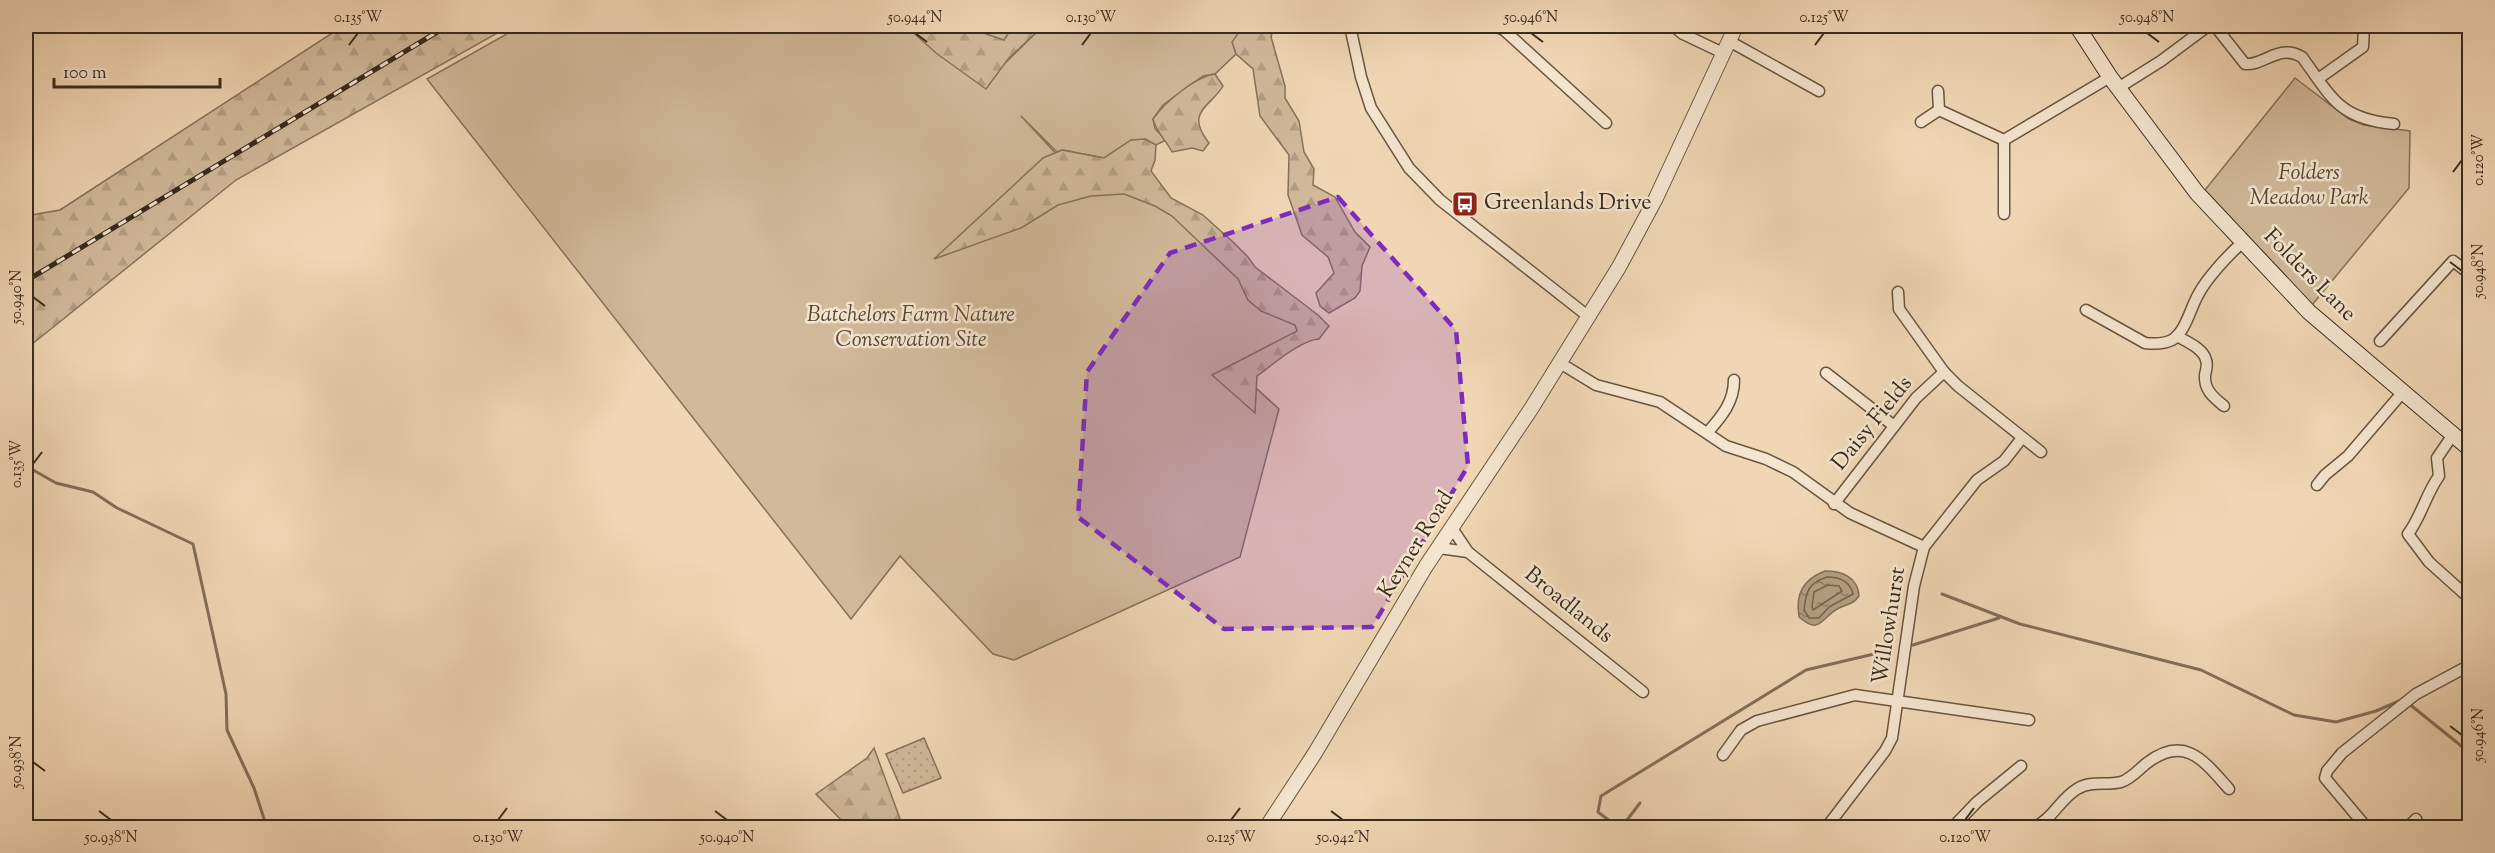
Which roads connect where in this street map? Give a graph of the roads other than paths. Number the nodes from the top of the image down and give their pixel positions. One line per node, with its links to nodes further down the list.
1 (1354, 26): 24 (street)
2 (1495, 26): 16 (street)
3 (1673, 26): 9 (street)
4 (1736, 26): 9 (street, Keyner Road)
5 (2077, 26): 11 (main road, Folders Lane)
6 (2208, 26): 11 (street)
7 (2214, 26): 10 (street)
8 (2364, 26): 10 (street)
9 (1726, 47): 12 (street); 24 (street, Keyner Road)
10 (2318, 79): 17 (street)
11 (2114, 82): 18 (street); 20 (main road, Folders Lane)
12 (1819, 91)
13 (1938, 91): 14 (street)
14 (1939, 110): 15 (street); 18 (street)
15 (1921, 122)
16 (1606, 123)
17 (2394, 124)
18 (2004, 140): 19 (street)
19 (2004, 214)
20 (2243, 242): 25 (street); 31 (main road, Folders Lane)
21 (2469, 274): 26 (street)
22 (1898, 292): 28 (street)
23 (2086, 310): 25 (street)
24 (1589, 317): 27 (street, Keyner Road)
25 (2177, 336): 32 (street)
26 (2380, 341)
27 (1560, 363): 34 (street, Willowhurst); 41 (street, Keyner Road)
28 (1944, 372): 33 (street, Daisy Fields); 36 (street)
29 (1826, 373): 33 (street)
30 (1734, 380): 34 (street)
31 (2402, 393): 35 (main road, Folders Lane); 39 (street)
32 (2224, 406)
33 (1894, 426): 40 (street, Daisy Fields)
34 (1708, 432): 40 (street, Willowhurst)
35 (2452, 436): 37 (main road, Folders Lane); 45 (street)
36 (2022, 438): 38 (street); 42 (street)
37 (2469, 449)
38 (2040, 452)
39 (2317, 485)
40 (1834, 504): 42 (street, Willowhurst)
41 (1452, 528): 43 (street, Keyner Road); 44 (street, Broadlands)
42 (1924, 547): 48 (street, Willowhurst)
43 (1439, 548): 44 (street); 54 (street, Keyner Road)
44 (1468, 552): 47 (street, Broadlands)
45 (2468, 597)
46 (2469, 665): 58 (street)
47 (1643, 692)
48 (1898, 700): 49 (street); 50 (street); 55 (street, Willowhurst)
49 (2029, 720)
50 (1723, 755)
51 (2021, 766): 56 (street)
52 (2229, 789): 57 (street)
53 (2416, 819): 59 (street)
54 (1266, 828)
55 (1826, 828)
56 (1952, 828)
57 (2033, 828)
58 (2367, 828)
59 (2407, 828)

